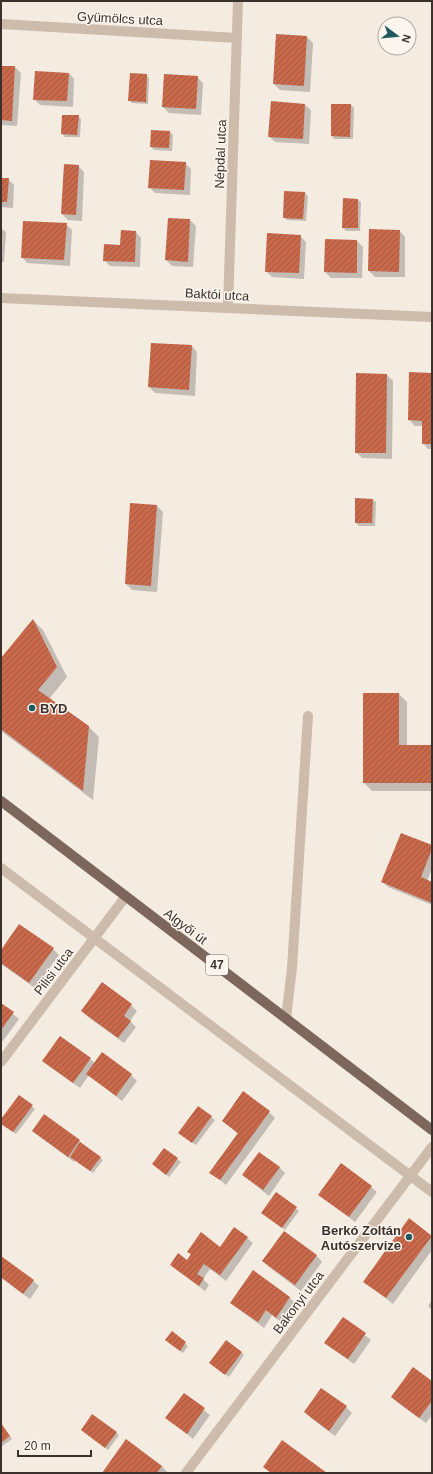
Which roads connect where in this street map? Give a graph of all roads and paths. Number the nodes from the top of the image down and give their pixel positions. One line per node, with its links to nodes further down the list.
1 (238, 1): 3 (street, Népdal utca)
2 (1, 24): 3 (street, Gyümölcs utca)
3 (237, 38): 5 (street, Népdal utca)
4 (1, 298): 5 (street, Baktói utca)
5 (228, 307): 6 (street, Baktói utca)
6 (432, 317)
7 (308, 716): 12 (street)
8 (1, 801): 10 (main road, Algyői út / 47)
9 (1, 868): 11 (street)
10 (126, 896): 11 (street, Pilisi utca); 12 (main road, Algyői út / 47)
11 (94, 939): 13 (street, Pilisi utca); 16 (street)
12 (286, 1018): 14 (main road, Algyői út / 47)
13 (1, 1062)
14 (432, 1130)
15 (432, 1147): 16 (street, Bakonyi utca)
16 (410, 1175): 17 (street); 18 (street, Bakonyi utca)
17 (432, 1192)
18 (186, 1473)

